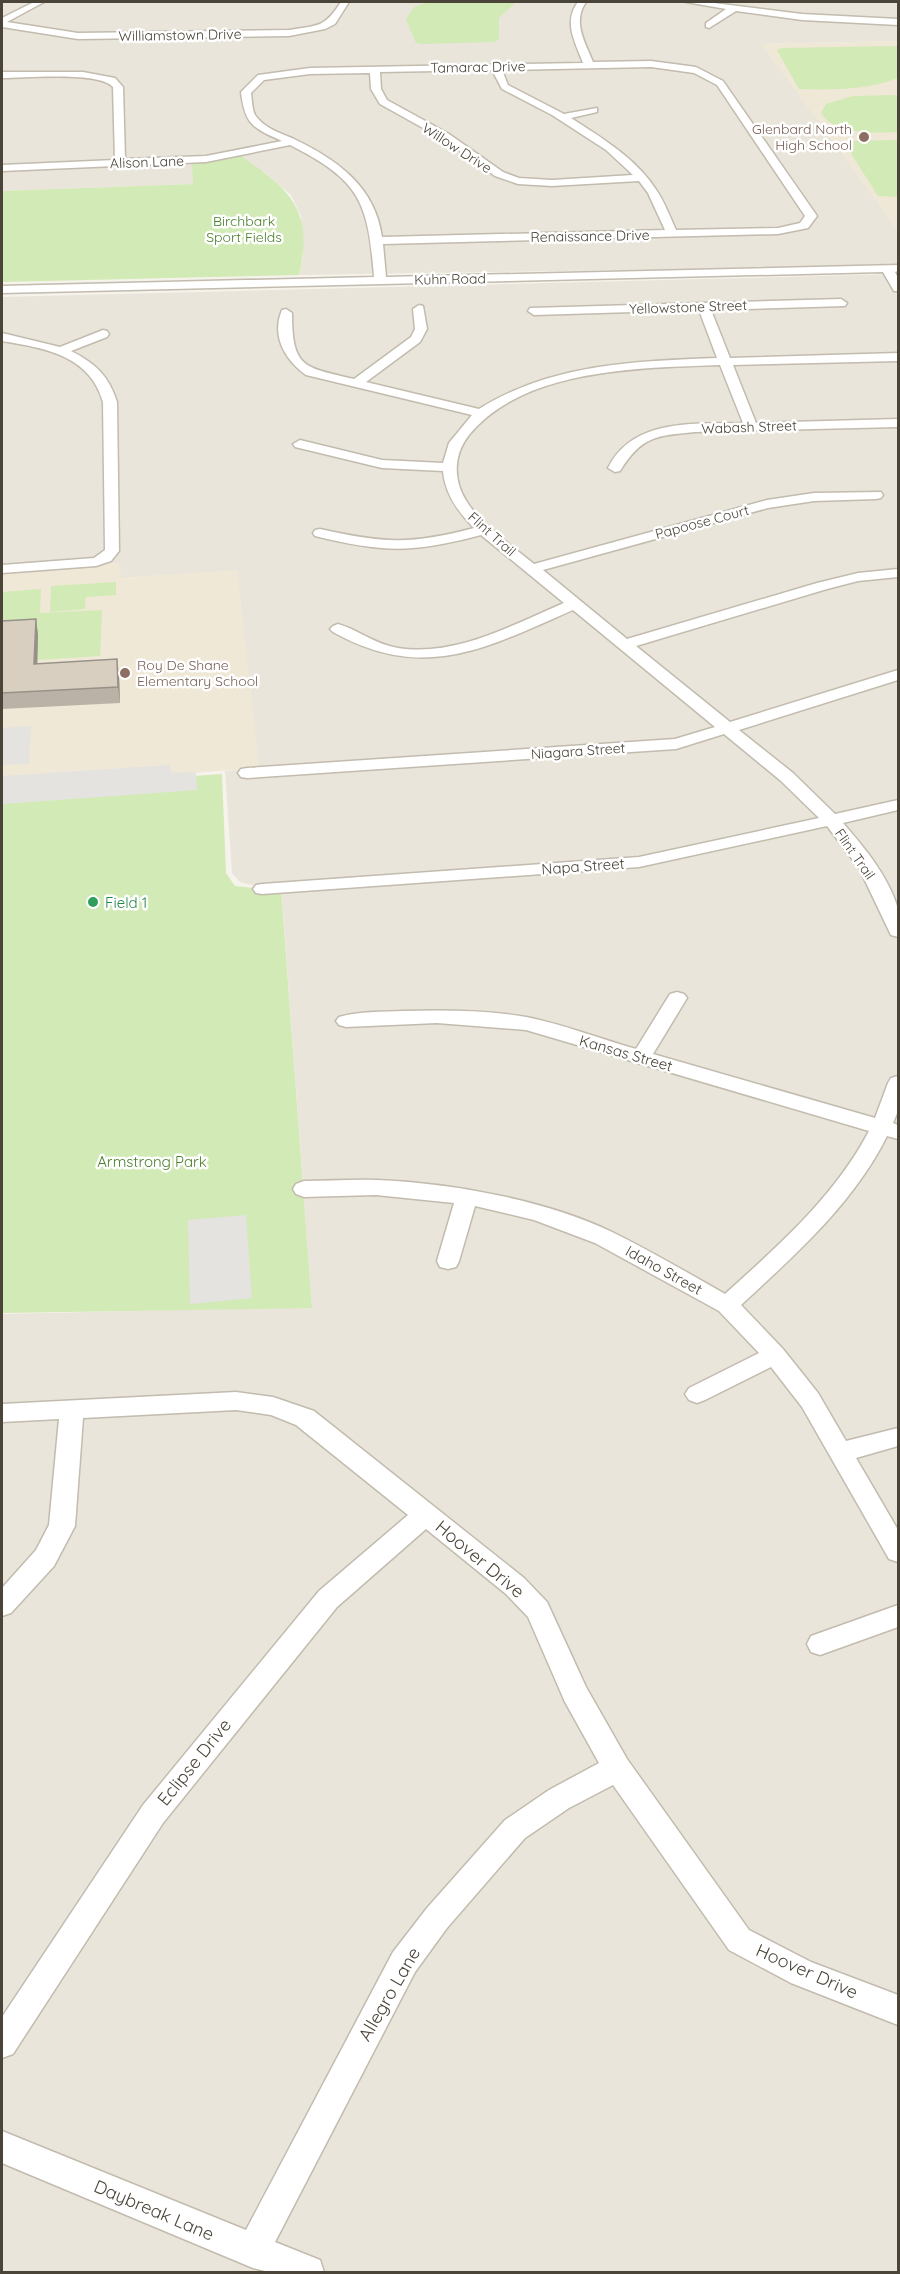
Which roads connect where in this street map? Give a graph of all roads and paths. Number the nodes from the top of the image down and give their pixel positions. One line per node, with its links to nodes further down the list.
1 (40, 2): 6 (street)
2 (345, 2): 9 (street, Williamstown Drive)
3 (582, 2): 11 (street)
4 (690, 2): 7 (street)
5 (10, 4): 6 (street)
6 (28, 7): 9 (street)
7 (733, 9): 8 (street); 10 (street)
8 (898, 22)
9 (2, 23)
10 (709, 25)
11 (589, 65): 12 (street, Tamarac Drive); 21 (street, Tamarac Drive)
12 (496, 67): 13 (street, Tamarac Drive); 16 (street)
13 (375, 69): 17 (street, Tamarac Drive); 20 (street, Willow Drive)
14 (2, 75): 18 (street)
15 (594, 110): 16 (street)
16 (562, 117): 20 (street)
17 (291, 142): 18 (street, Alison Lane); 23 (street)
18 (120, 163): 19 (street, Alison Lane)
19 (2, 168)
20 (642, 178): 22 (street)
21 (804, 226): 22 (street, Renaissance Drive)
22 (672, 234): 23 (street, Renaissance Drive)
23 (376, 242): 25 (street)
24 (893, 268): 25 (street, Kuhn Road); 26 (street)
25 (380, 281): 27 (street, Kuhn Road)
26 (898, 288)
27 (2, 290)
28 (841, 303): 29 (street, Yellowstone Street)
29 (703, 306): 31 (street, Yellowstone Street); 37 (street)
30 (419, 309): 38 (street)
31 (534, 311)
32 (286, 313): 38 (street)
33 (103, 334): 35 (street)
34 (2, 337): 35 (street)
35 (60, 351): 48 (street)
36 (898, 357): 37 (street)
37 (725, 361): 39 (street); 41 (street)
38 (355, 384): 39 (street)
39 (482, 414): 43 (street)
40 (898, 423): 41 (street, Wabash Street)
41 (751, 427): 44 (street, Wabash Street)
42 (300, 444): 43 (street)
43 (448, 467): 46 (street, Flint Trail)
44 (615, 468)
45 (876, 495): 49 (street, Papoose Court)
46 (484, 530): 47 (street); 49 (street, Flint Trail)
47 (320, 533)
48 (2, 569)
49 (531, 569): 51 (street, Flint Trail)
50 (898, 573): 53 (street)
51 (575, 604): 52 (street); 53 (street, Flint Trail)
52 (338, 629)
53 (624, 645): 55 (street, Flint Trail)
54 (898, 675): 55 (street, Niagara Street)
55 (728, 729): 56 (street, Niagara Street); 58 (street, Flint Trail)
56 (247, 772)
57 (898, 805): 58 (street, Napa Street)
58 (832, 821): 59 (street, Napa Street); 60 (street, Flint Trail)
59 (262, 889)
60 (898, 931)
61 (677, 998): 63 (street)
62 (346, 1021): 63 (street, Kansas Street)
63 (641, 1057): 65 (street, Kansas Street)
64 (898, 1083): 65 (street)
65 (889, 1130): 69 (street)
66 (304, 1189): 67 (street, Idaho Street)
67 (466, 1199): 68 (street); 69 (street, Idaho Street)
68 (448, 1261)
69 (727, 1305): 70 (street, Idaho Street)
70 (775, 1355): 71 (street); 75 (street, Idaho Street)
71 (697, 1394)
72 (72, 1410): 73 (street, Hoover Drive); 76 (street, Hoover Drive); 78 (street)
73 (2, 1413)
74 (898, 1437): 75 (street)
75 (841, 1452): 77 (street, Idaho Street)
76 (426, 1514): 81 (street, Hoover Drive); 83 (street, Eclipse Drive)
77 (898, 1552)
78 (2, 1605)
79 (898, 1616): 80 (street)
80 (820, 1644)
81 (617, 1768): 82 (street, Hoover Drive); 85 (street, Allegro Lane)
82 (898, 2010)
83 (2, 2043)
84 (2, 2147): 85 (street, Daybreak Lane)
85 (253, 2251): 86 (street, Daybreak Lane)
86 (308, 2272)

